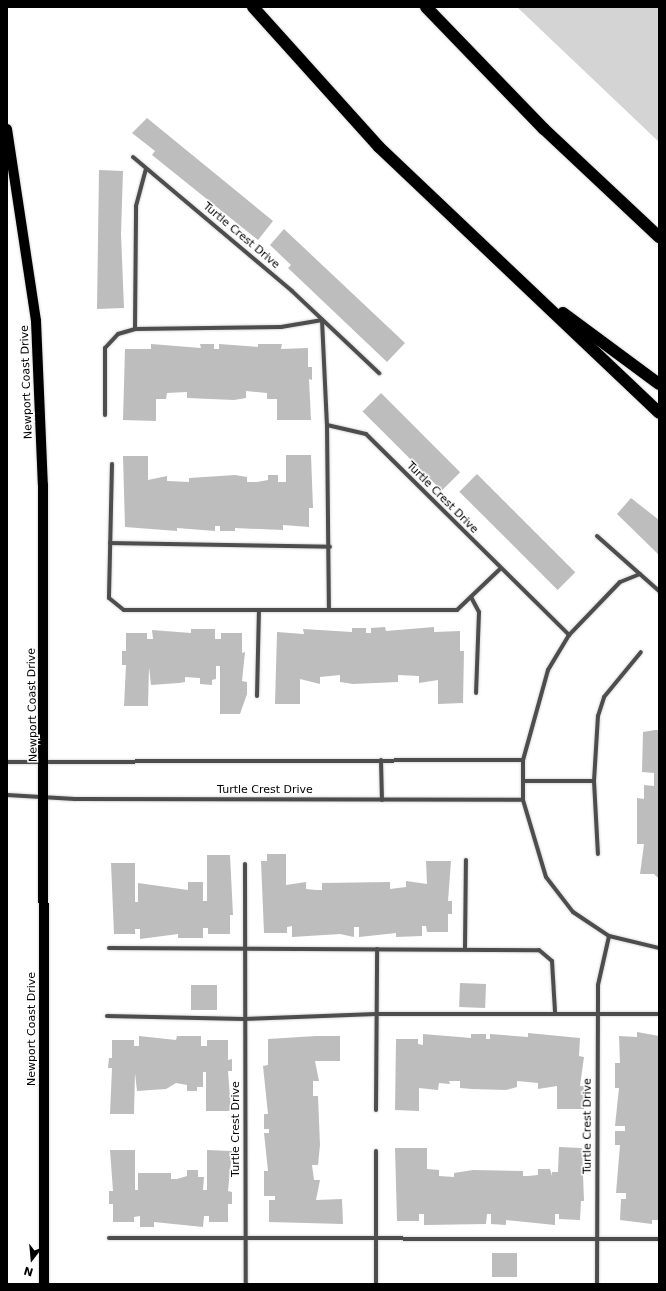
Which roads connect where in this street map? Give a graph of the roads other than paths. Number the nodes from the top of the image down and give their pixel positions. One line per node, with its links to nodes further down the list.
1 (253, 7): 7 (highway)
2 (426, 7): 6 (highway)
3 (7, 129): 31 (main road, Newport Coast Drive)
4 (133, 157): 5 (street, Turtle Crest Drive)
5 (146, 168): 8 (street, Turtle Crest Drive); 9 (street)
6 (659, 237)
7 (523, 284): 11 (highway); 12 (highway)
8 (322, 320): 9 (street); 10 (street, Turtle Crest Drive); 14 (street)
9 (136, 329): 13 (street)
10 (379, 373)
11 (659, 384)
12 (659, 413)
13 (105, 415)
14 (327, 424): 18 (street); 19 (street, Turtle Crest Drive)
15 (112, 464): 17 (street)
16 (597, 536): 20 (street)
17 (110, 543): 18 (street); 24 (street)
18 (330, 547): 23 (street)
19 (500, 569): 22 (street); 25 (street, Turtle Crest Drive)
20 (640, 574): 21 (street); 25 (street)
21 (659, 591)
22 (471, 597): 23 (street); 27 (street)
23 (329, 610): 24 (street)
24 (259, 611): 28 (street)
25 (569, 635): 30 (street)
26 (641, 652): 34 (street)
27 (476, 694)
28 (257, 696)
29 (381, 760): 30 (street); 31 (street); 37 (street)
30 (523, 760): 33 (street)
31 (45, 761): 32 (street); 36 (main road, Newport Coast Drive)
32 (7, 762)
33 (523, 781): 34 (street); 38 (street)
34 (594, 781): 39 (street)
35 (7, 795): 36 (street, Turtle Crest Drive)
36 (45, 796): 37 (street, Turtle Crest Drive); 61 (main road, Newport Coast Drive)
37 (382, 800): 38 (street, Turtle Crest Drive)
38 (523, 800): 42 (street)
39 (598, 854)
40 (466, 860): 44 (street)
41 (246, 864): 46 (street, Turtle Crest Drive)
42 (609, 936): 45 (street); 49 (street, Turtle Crest Drive)
43 (109, 948): 46 (street)
44 (465, 948): 47 (street); 48 (street)
45 (659, 948)
46 (245, 949): 47 (street); 53 (street, Turtle Crest Drive)
47 (377, 949): 50 (street)
48 (555, 1012): 49 (street); 50 (street)
49 (597, 1013): 51 (street); 59 (street, Turtle Crest Drive)
50 (376, 1014): 53 (street); 54 (street)
51 (659, 1014)
52 (107, 1016): 53 (street)
53 (244, 1019): 57 (street, Turtle Crest Drive)
54 (376, 1110)
55 (376, 1151): 58 (street)
56 (109, 1238): 57 (street)
57 (246, 1238): 58 (street); 62 (street, Turtle Crest Drive)
58 (376, 1239): 59 (street); 63 (street)
59 (596, 1239): 60 (street); 64 (street, Turtle Crest Drive)
60 (659, 1239)
61 (44, 1284)
62 (246, 1284)
63 (376, 1284)
64 (597, 1284)

